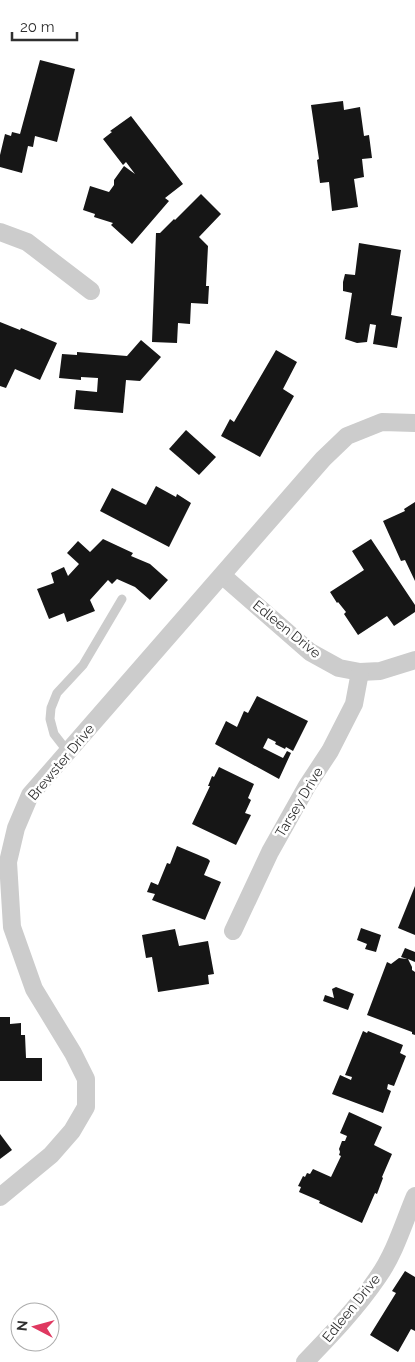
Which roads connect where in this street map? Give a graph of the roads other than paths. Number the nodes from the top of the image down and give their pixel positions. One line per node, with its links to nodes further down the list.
1 (0, 232): 2 (street)
2 (91, 291)
3 (415, 423): 4 (street, Brewster Drive)
4 (222, 576): 7 (street, Edleen Drive); 8 (street, Brewster Drive)
5 (122, 599): 8 (lane)
6 (415, 660): 7 (street, Edleen Drive)
7 (360, 672): 9 (street, Tarsey Drive)
8 (68, 752): 11 (street, Brewster Drive)
9 (233, 931)
10 (415, 1196): 12 (street, Edleen Drive)
11 (0, 1197)
12 (305, 1362)

